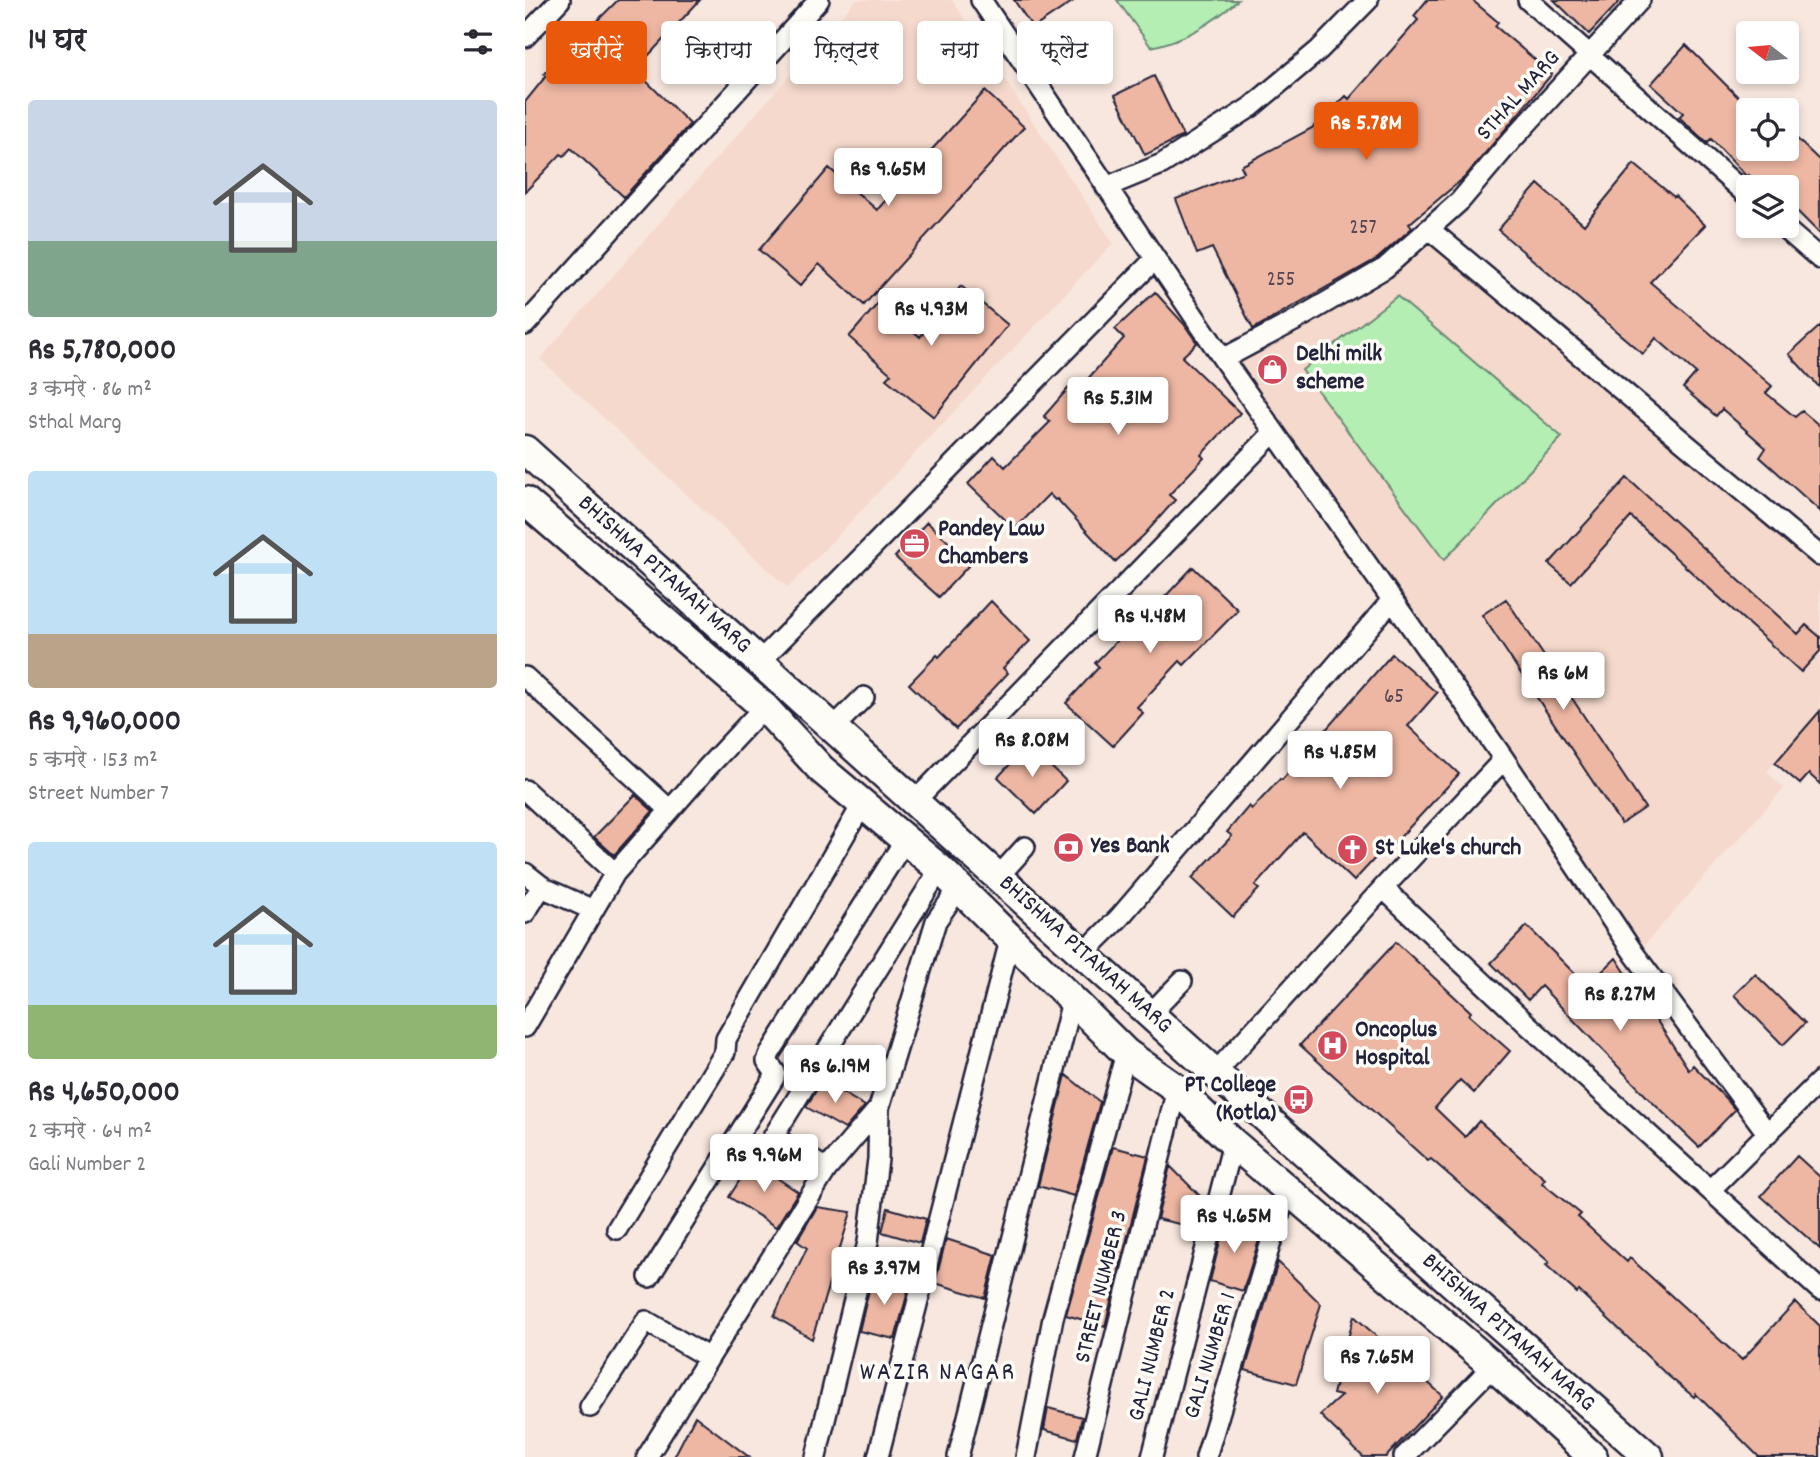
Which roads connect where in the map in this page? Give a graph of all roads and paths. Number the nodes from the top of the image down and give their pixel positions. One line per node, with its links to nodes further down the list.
1 (819, 0): 15 (street)
2 (981, 0): 10 (street)
3 (1368, 0): 10 (street)
4 (1528, 0): 8 (street)
5 (1640, 0): 8 (street, STHAL MARG)
6 (549, 4): 7 (street)
7 (525, 37)
8 (1589, 55): 9 (street); 11 (street, STHAL MARG)
9 (1736, 185)
10 (1106, 187): 13 (street)
11 (1429, 229): 16 (street, STHAL MARG); 20 (street)
12 (1796, 238): 14 (street)
13 (1155, 259): 16 (street); 22 (street)
14 (1820, 259)
15 (525, 325)
16 (1223, 359): 17 (street)
17 (1274, 432): 21 (street); 29 (street)
18 (525, 450): 22 (main road, BHISHMA PITAMAH MARG)
19 (525, 501): 25 (main road, BHISHMA PITAMAH MARG)
20 (1820, 556)
21 (1392, 600): 27 (street); 43 (street)
22 (760, 662): 26 (main road, BHISHMA PITAMAH MARG)
23 (525, 677): 31 (street)
24 (864, 697): 26 (street)
25 (764, 707): 30 (main road, BHISHMA PITAMAH MARG); 31 (street)
26 (833, 728): 29 (main road, BHISHMA PITAMAH MARG)
27 (1504, 759): 39 (street); 53 (street)
28 (525, 790): 35 (street)
29 (915, 801): 36 (main road, BHISHMA PITAMAH MARG)
30 (862, 806): 32 (main road, BHISHMA PITAMAH MARG); 58 (street)
31 (670, 810): 35 (street)
32 (905, 840): 37 (main road, BHISHMA PITAMAH MARG); 59 (street)
33 (1025, 847): 36 (street)
34 (525, 873): 38 (street)
35 (615, 873): 40 (street)
36 (998, 877): 43 (main road, BHISHMA PITAMAH MARG)
37 (949, 879): 42 (main road, BHISHMA PITAMAH MARG); 52 (street); 55 (street)
38 (542, 886): 40 (street); 41 (street)
39 (1383, 888): 49 (street); 57 (street)
40 (593, 910): 47 (street)
41 (525, 913)
42 (1010, 940): 45 (main road, BHISHMA PITAMAH MARG); 66 (street)
43 (1083, 954): 46 (main road, BHISHMA PITAMAH MARG)
44 (1182, 981): 46 (street)
45 (1072, 1001): 48 (main road, BHISHMA PITAMAH MARG); 67 (street)
46 (1150, 1014): 49 (main road, BHISHMA PITAMAH MARG)
47 (525, 1027)
48 (1126, 1053): 51 (main road, BHISHMA PITAMAH MARG); 68 (street)
49 (1215, 1073): 74 (main road, BHISHMA PITAMAH MARG)
50 (1820, 1082): 53 (street)
51 (1177, 1089): 54 (main road, BHISHMA PITAMAH MARG); 69 (street, STREET NUMBER 3)
52 (879, 1108): 55 (street); 65 (street)
53 (1768, 1134): 57 (street)
54 (1233, 1143): 56 (main road, BHISHMA PITAMAH MARG); 70 (street, GALI NUMBER 2)
55 (827, 1169): 61 (street)
56 (1287, 1189): 62 (main road, BHISHMA PITAMAH MARG); 71 (street, GALI NUMBER 1)
57 (1710, 1190): 60 (street)
58 (617, 1229)
59 (649, 1277)
60 (1820, 1290)
61 (709, 1358): 63 (street); 64 (street)
62 (1493, 1366): 72 (street); 73 (main road, BHISHMA PITAMAH MARG)
63 (590, 1407)
64 (646, 1457)
65 (816, 1457)
66 (878, 1457)
67 (958, 1457)
68 (1026, 1457)
69 (1085, 1457)
70 (1152, 1457)
71 (1206, 1457)
72 (1403, 1457)
73 (1593, 1457)
74 (1649, 1457)

